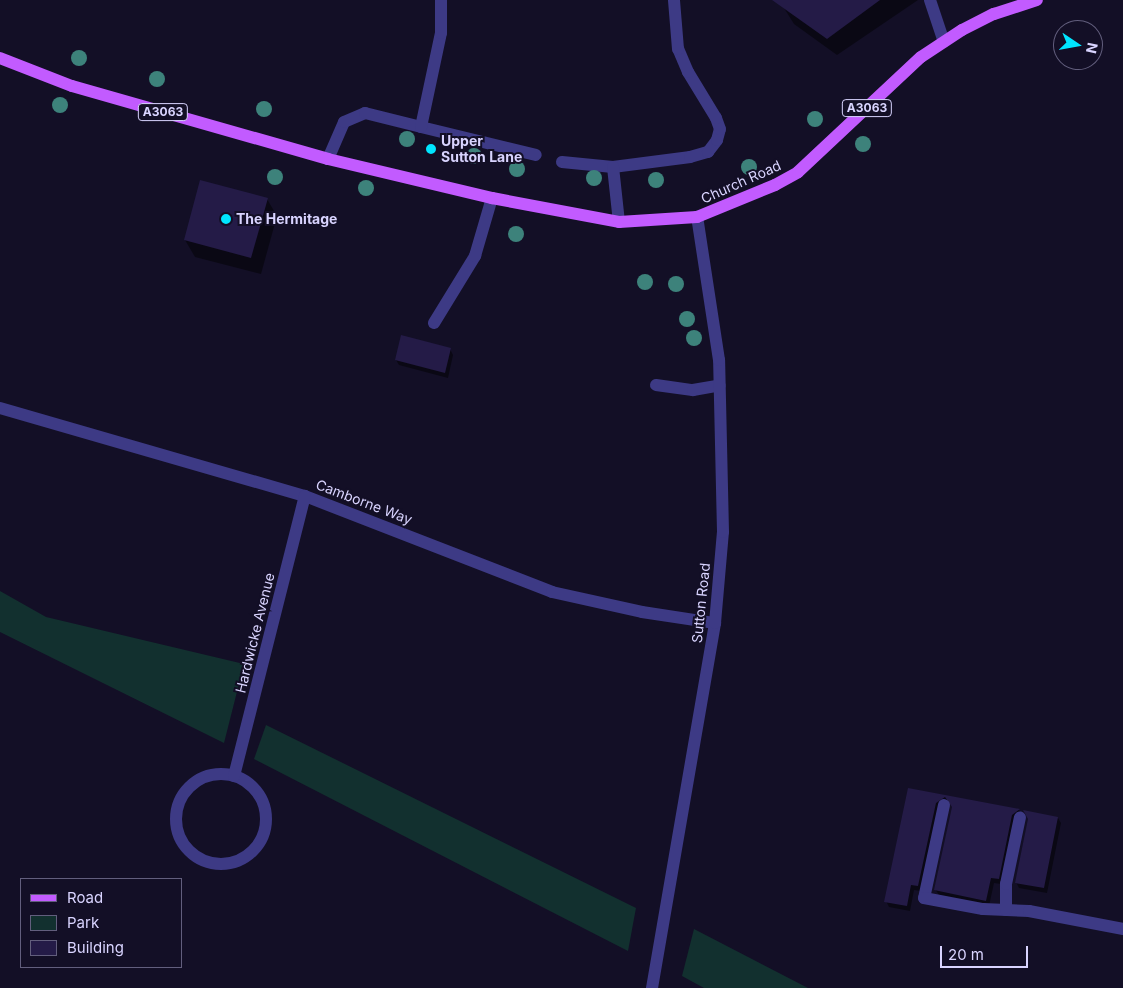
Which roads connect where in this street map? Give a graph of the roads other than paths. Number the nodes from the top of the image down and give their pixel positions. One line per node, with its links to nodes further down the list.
1 (441, 0): 7 (street)
2 (674, 0): 11 (street)
3 (930, 0): 5 (street)
4 (1037, 0): 5 (main road, Church Road / A3063)
5 (944, 42): 13 (main road, Church Road / A3063)
6 (0, 58): 9 (main road, A3063)
7 (421, 126): 8 (street); 9 (street)
8 (536, 156)
9 (328, 159): 12 (main road, A3063)
10 (562, 162): 11 (street)
11 (613, 167): 14 (street)
12 (492, 198): 14 (main road, A3063); 15 (street)
13 (697, 217): 14 (main road, A3063); 17 (street, Sutton Road)
14 (618, 222)
15 (434, 323)
16 (656, 384): 17 (street)
17 (720, 385): 20 (street, Sutton Road)
18 (0, 408): 19 (street, Camborne Way)
19 (306, 496): 20 (street, Camborne Way); 21 (street, Hardwicke Avenue)
20 (715, 623): 26 (street, Sutton Road)
21 (234, 776): 21 (street)
22 (944, 805): 24 (street)
23 (1020, 817): 24 (street)
24 (1006, 910): 25 (street)
25 (1123, 929)
26 (652, 988)

